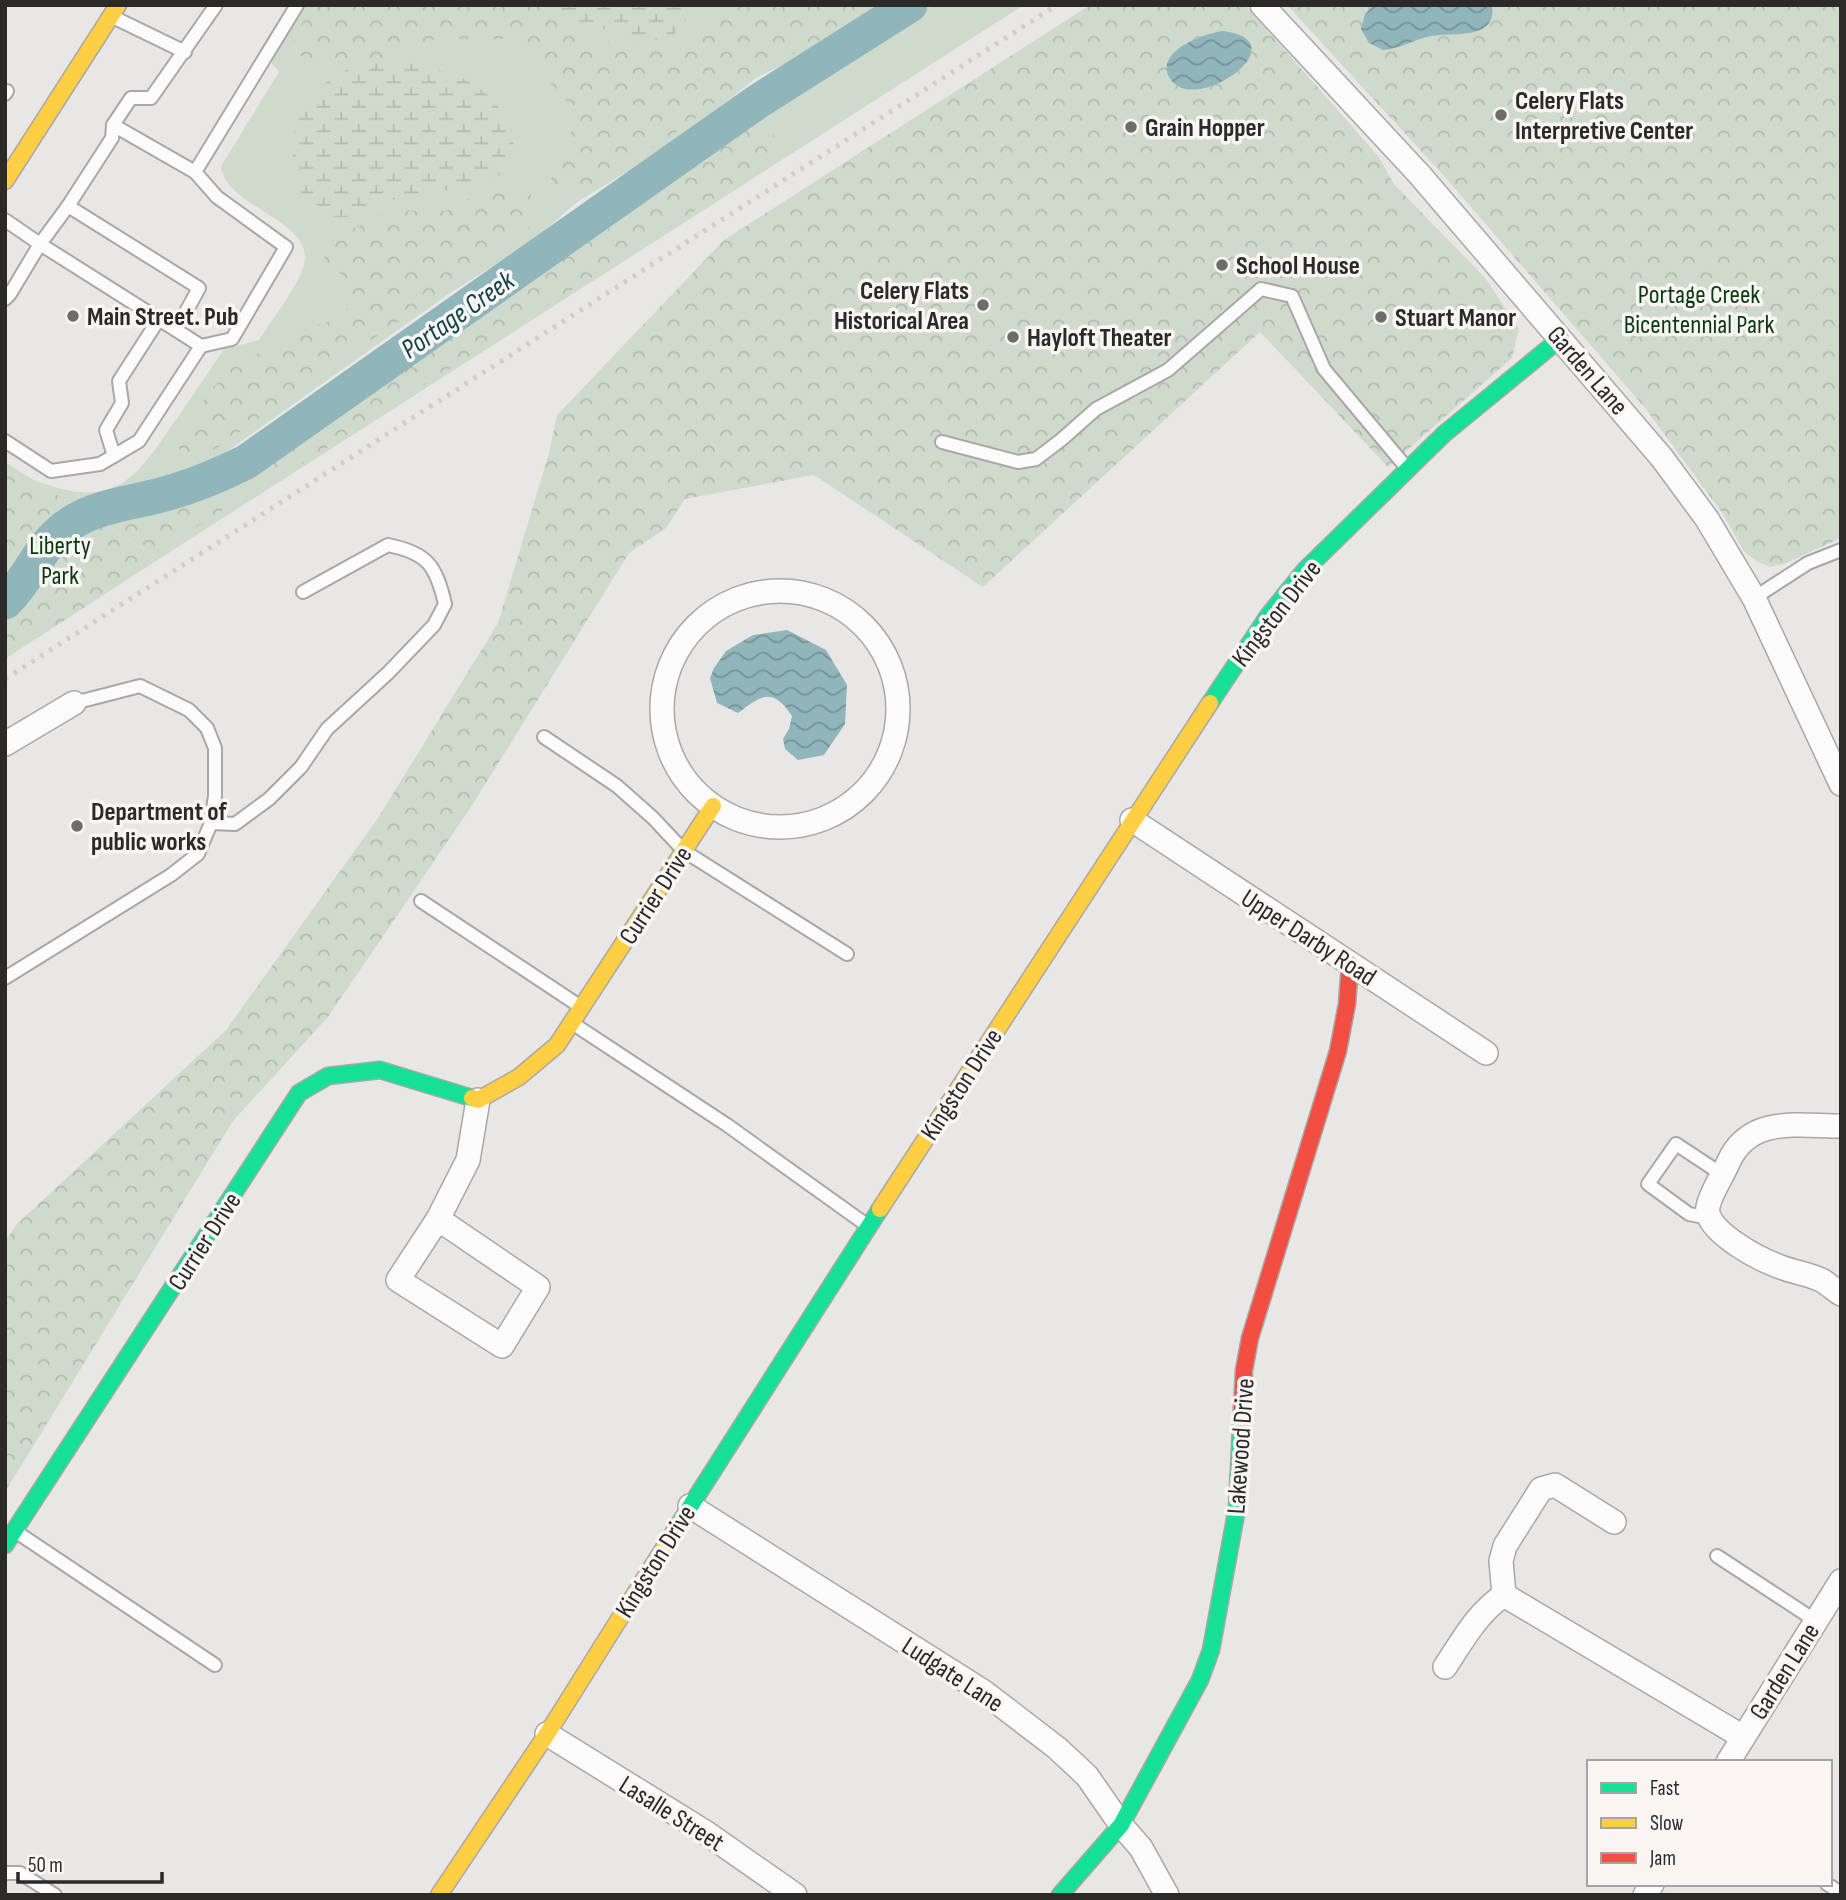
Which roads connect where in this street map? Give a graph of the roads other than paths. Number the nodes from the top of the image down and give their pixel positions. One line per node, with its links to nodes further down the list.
1 (216, 5): 5 (lane)
2 (297, 5): 7 (lane)
3 (1262, 5): 15 (street, Garden Lane)
4 (108, 9): 5 (lane); 8 (street)
5 (185, 52): 6 (lane)
6 (113, 125): 7 (lane); 9 (lane)
7 (195, 172): 16 (lane)
8 (5, 181)
9 (68, 206): 11 (lane); 14 (lane)
10 (5, 220): 11 (lane)
11 (40, 244): 12 (lane); 13 (lane)
12 (5, 299)
13 (159, 319): 14 (lane); 19 (lane)
14 (176, 330): 16 (lane)
15 (1561, 338): 20 (street, Kingston Drive); 23 (street, Garden Lane)
16 (201, 346): 19 (lane)
17 (5, 442): 19 (lane)
18 (943, 442): 20 (lane)
19 (114, 456)
20 (1408, 469): 29 (street, Kingston Drive)
21 (1841, 550): 23 (lane)
22 (303, 592): 30 (lane)
23 (1754, 598): 27 (street, Garden Lane)
24 (74, 703): 26 (street); 30 (lane)
25 (544, 737): 31 (lane)
26 (5, 744)
27 (1841, 784)
28 (713, 806): 28 (street); 31 (street, Currier Drive)
29 (1132, 820): 34 (street, Upper Darby Road); 44 (street, Kingston Drive)
30 (211, 823): 35 (lane)
31 (684, 851): 33 (lane); 36 (street, Currier Drive)
32 (421, 901): 36 (lane)
33 (848, 954)
34 (1350, 964): 38 (street, Upper Darby Road); 59 (street, Lakewood Drive)
35 (5, 978)
36 (582, 1008): 37 (street, Currier Drive)
37 (571, 1023): 39 (street, Currier Drive); 44 (lane)
38 (1486, 1053)
39 (478, 1100): 43 (street); 48 (street, Currier Drive)
40 (1841, 1126): 41 (street)
41 (1723, 1175): 42 (street); 42 (lane)
42 (1709, 1218): 45 (street)
43 (438, 1219): 43 (street)
44 (868, 1226): 46 (street, Kingston Drive)
45 (1841, 1294)
46 (690, 1506): 56 (street, Kingston Drive); 59 (street, Ludgate Lane)
47 (1614, 1522): 52 (street)
48 (15, 1531): 49 (street, Currier Drive); 54 (lane)
49 (5, 1545)
50 (1717, 1556): 53 (lane)
51 (1841, 1581): 53 (street, Garden Lane)
52 (1504, 1595): 55 (street); 57 (street)
53 (1816, 1621): 57 (street, Garden Lane)
54 (215, 1665)
55 (1445, 1667)
56 (547, 1734): 62 (street, Kingston Drive); 63 (street, Lasalle Street)
57 (1743, 1737): 58 (street, Garden Lane)
58 (1729, 1760)
59 (1121, 1825): 64 (street, Lakewood Drive); 65 (street, Ludgate Lane)
60 (5, 1873): 61 (lane)
61 (55, 1895)
62 (439, 1895)
63 (795, 1895)
64 (1060, 1895)
65 (1167, 1895)

